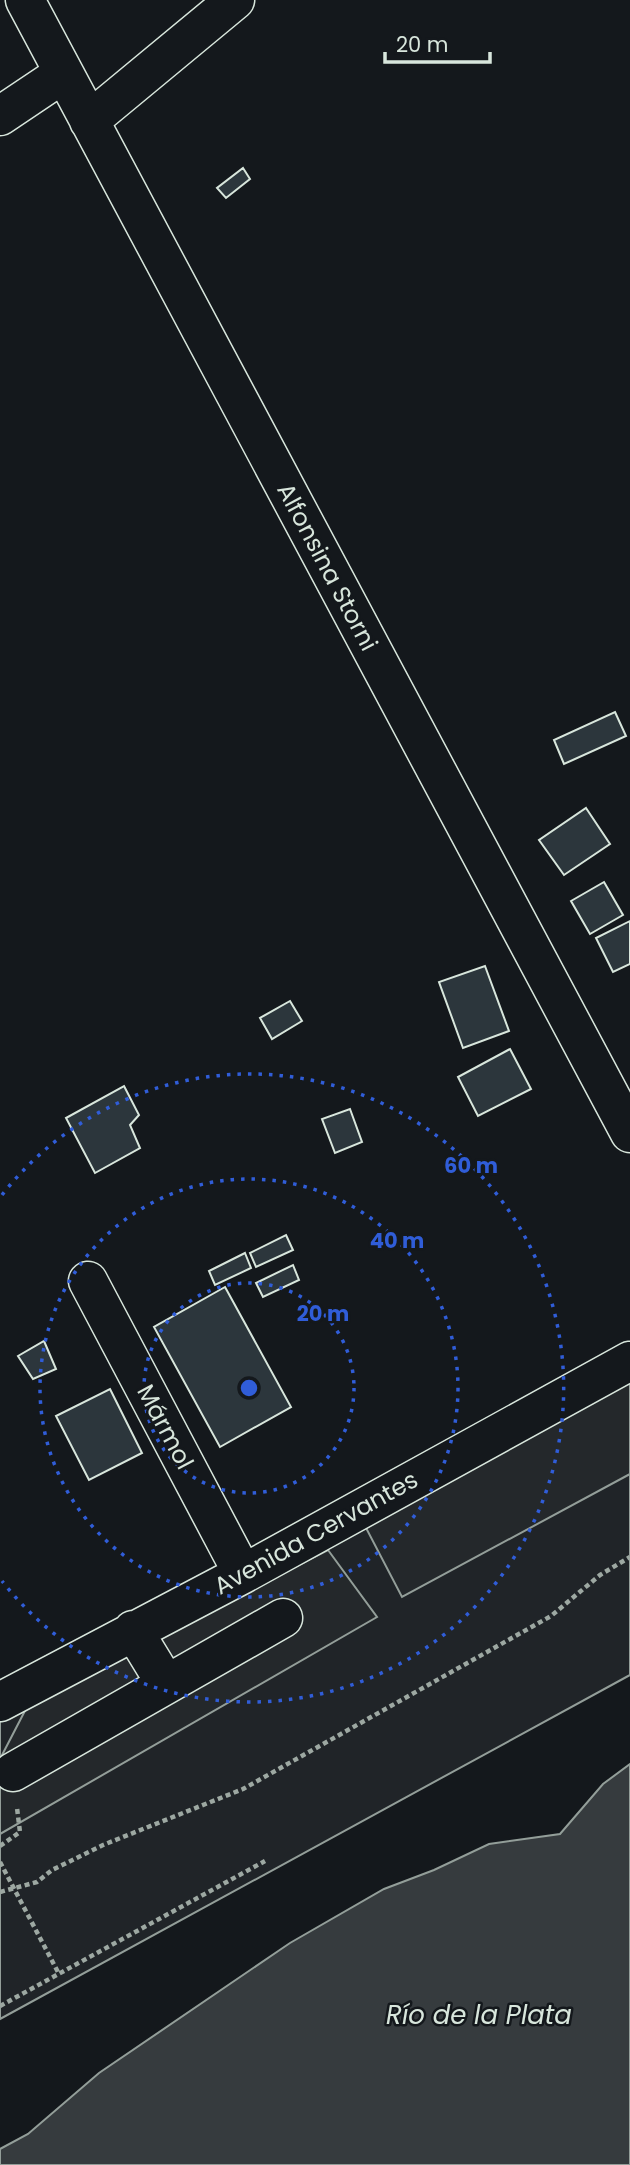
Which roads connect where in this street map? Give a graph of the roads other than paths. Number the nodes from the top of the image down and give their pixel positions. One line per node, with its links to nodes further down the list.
1 (25, 0): 3 (street, Alfonsina Storni)
2 (235, 0): 5 (street)
3 (64, 73): 4 (street); 5 (street, Alfonsina Storni)
4 (0, 116)
5 (89, 121): 6 (street, Alfonsina Storni)
6 (630, 1133)
7 (88, 1281): 9 (street, Mármol)
8 (630, 1361): 9 (street, Avenida Cervantes)
9 (243, 1574): 11 (street, Avenida Cervantes)
10 (282, 1618): 12 (street)
11 (134, 1630): 12 (street); 13 (street, Avenida Cervantes)
12 (166, 1684): 14 (street)
13 (0, 1702)
14 (13, 1772)

